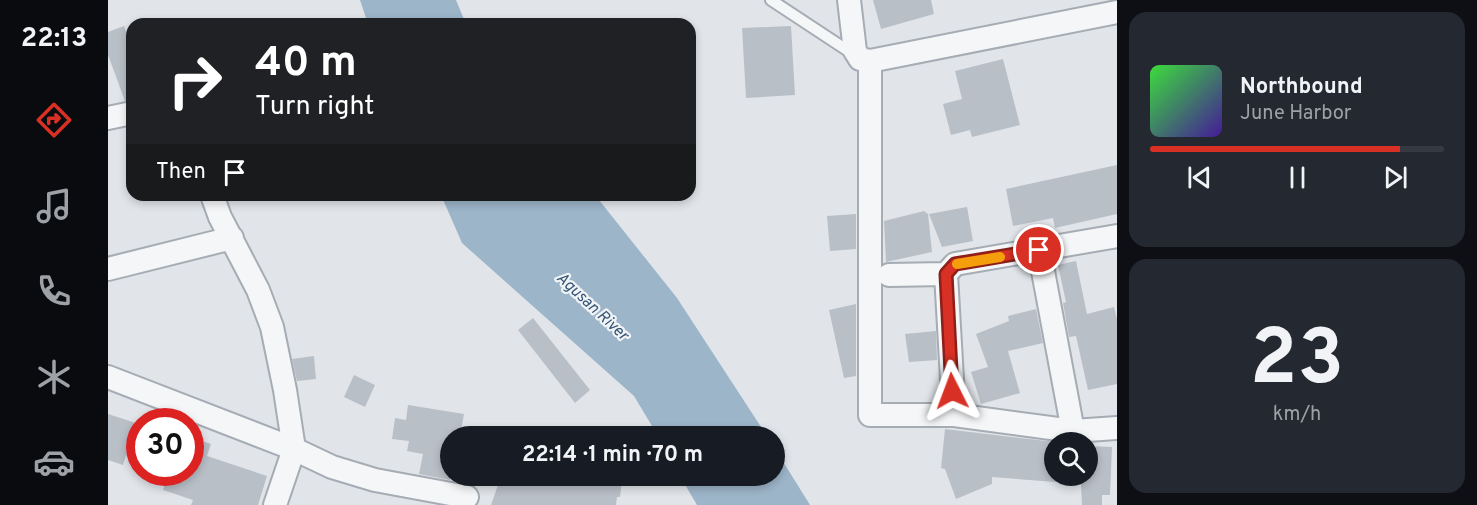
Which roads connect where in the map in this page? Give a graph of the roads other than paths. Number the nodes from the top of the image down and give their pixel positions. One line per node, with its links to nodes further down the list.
1 (771, 0): 4 (lane)
2 (849, 0): 4 (street)
3 (1117, 12): 4 (street)
4 (865, 60): 15 (street)
5 (126, 114): 6 (street)
6 (108, 118)
7 (215, 201): 9 (street)
8 (1117, 236): 10 (street)
9 (232, 238): 11 (street); 18 (street)
10 (1039, 250): 12 (street); 17 (street)
11 (108, 269)
12 (946, 274): 13 (street); 15 (street)
13 (889, 275)
14 (108, 377): 18 (street)
15 (954, 415): 17 (street)
16 (1117, 428): 17 (street)
17 (1073, 430)
18 (294, 449): 19 (street); 20 (street)
19 (467, 497)
20 (275, 505)

